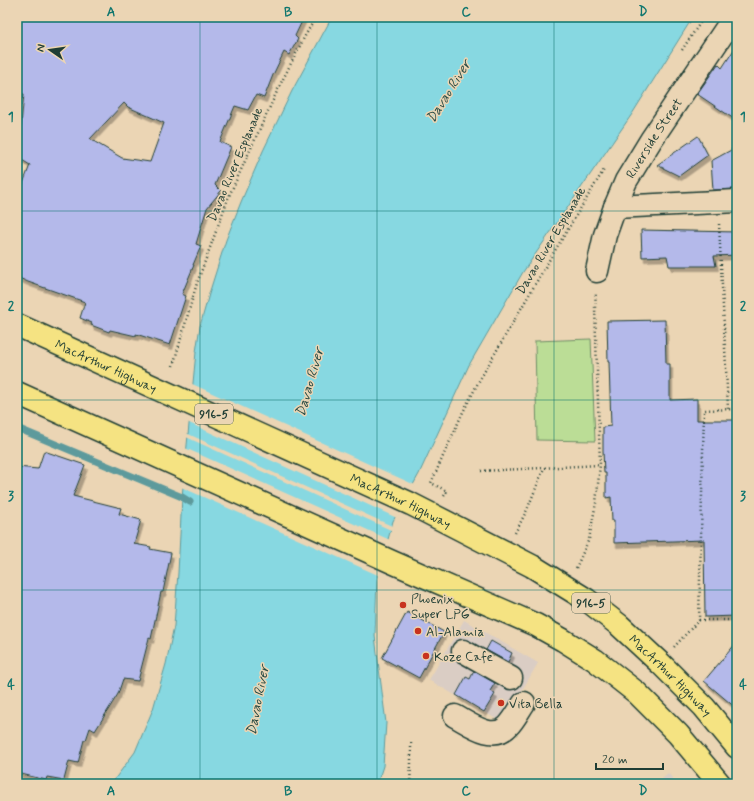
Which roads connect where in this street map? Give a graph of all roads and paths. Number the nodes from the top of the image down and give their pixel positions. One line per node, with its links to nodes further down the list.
1 (316, 17): 11 (path, Davao River Esplanade)
2 (704, 17): 4 (path)
3 (734, 17): 7 (street, Riverside Street)
4 (682, 51)
5 (606, 167): 18 (path, Davao River Esplanade)
6 (728, 201): 7 (street); 13 (path)
7 (614, 207): 8 (street, Riverside Street)
8 (597, 271)
9 (595, 307): 15 (path)
10 (17, 325): 29 (main road, MacArthur Highway / 916-5)
11 (173, 366)
12 (17, 393): 31 (main road)
13 (728, 409): 14 (path); 21 (path)
14 (737, 410)
15 (600, 465): 16 (path); 20 (path)
16 (544, 468): 17 (path); 19 (path)
17 (481, 471)
18 (447, 491)
19 (513, 537)
20 (574, 572)
21 (699, 620): 22 (path); 23 (path)
22 (737, 620)
23 (672, 648)
24 (462, 651): 25 (street)
25 (511, 678)
26 (524, 703): 27 (street)
27 (455, 716)
28 (411, 742): 30 (path)
29 (737, 747)
30 (410, 784)
31 (720, 784)

